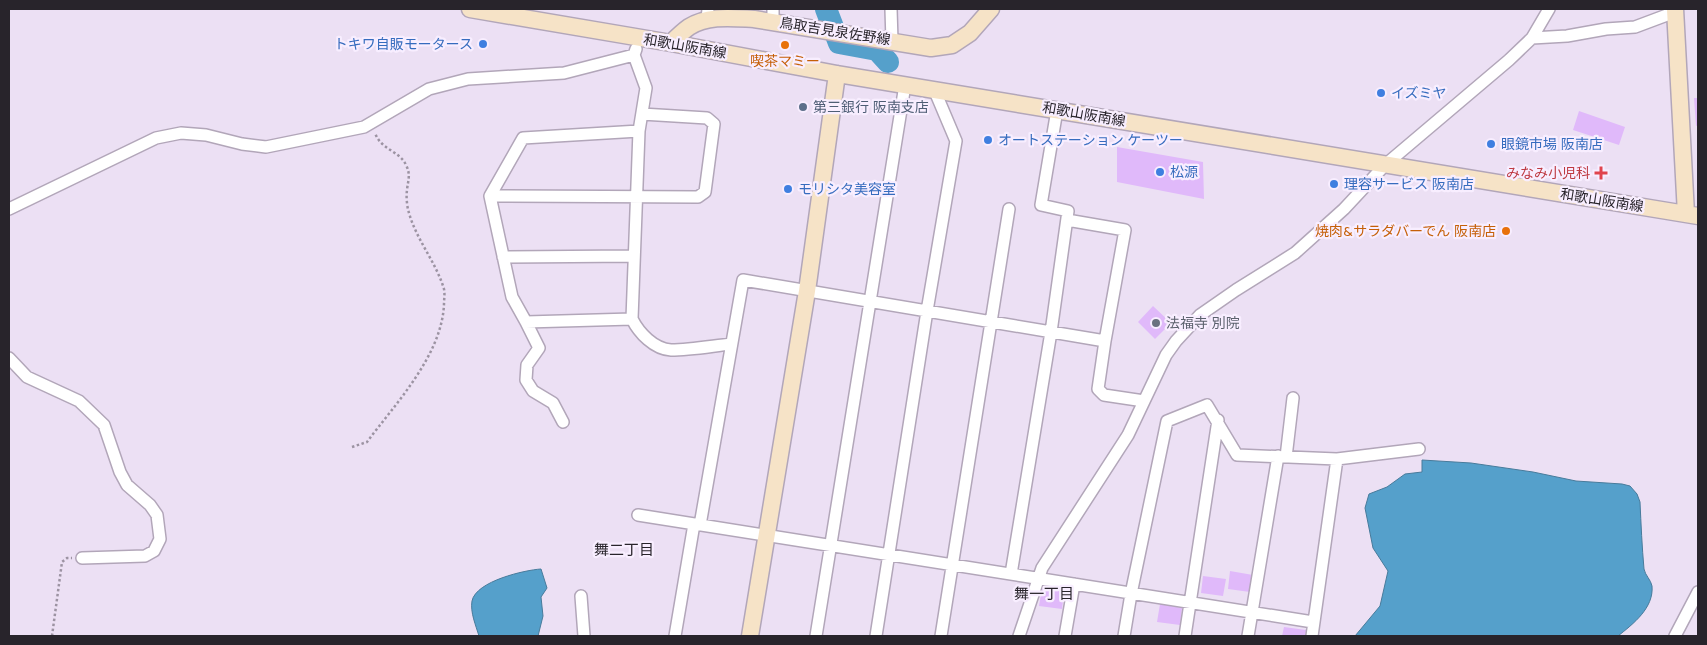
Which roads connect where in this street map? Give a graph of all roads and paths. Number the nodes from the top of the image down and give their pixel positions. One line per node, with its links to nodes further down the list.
1 (470, 9): 8 (main road, 和歌山阪南線)
2 (891, 9): 10 (street)
3 (992, 9): 10 (main road, 鳥取吉見泉佐野線)
4 (1548, 9): 9 (street)
5 (1675, 10): 9 (street); 25 (main road)
6 (708, 14): 7 (main road, 鳥取吉見泉佐野線); 11 (main road, 鳥取吉見泉佐野線)
7 (773, 15): 10 (main road, 鳥取吉見泉佐野線)
8 (640, 38): 11 (main road, 和歌山阪南線); 12 (street)
9 (1532, 38): 20 (street)
10 (892, 40)
11 (671, 43): 13 (main road, 和歌山阪南線)
12 (634, 55): 17 (street); 18 (street)
13 (837, 74): 14 (main road, 和歌山阪南線); 29 (main road)
14 (905, 85): 15 (main road, 和歌山阪南線); 30 (street)
15 (934, 89): 16 (main road, 和歌山阪南線); 31 (street)
16 (1057, 110): 20 (main road, 和歌山阪南線); 26 (street)
17 (642, 114): 19 (street); 22 (street)
18 (373, 122): 23 (street); 43 (path)
19 (639, 131): 21 (street); 22 (street)
20 (1385, 165): 25 (main road, 和歌山阪南線); 40 (street)
21 (490, 196): 22 (street); 28 (street)
22 (636, 197): 27 (street)
23 (9, 209)
24 (1009, 209): 34 (street)
25 (1692, 215)
26 (1067, 220): 35 (street); 36 (street)
27 (634, 256): 28 (street); 32 (street)
28 (503, 257): 33 (street)
29 (807, 291): 30 (street); 37 (street); 49 (main road)
30 (871, 302): 31 (street); 50 (street)
31 (927, 311): 34 (street); 51 (street)
32 (632, 319): 33 (street); 37 (street)
33 (526, 322): 42 (street)
34 (992, 322): 35 (street); 53 (street)
35 (1051, 332): 36 (street); 54 (street)
36 (1105, 341): 40 (street)
37 (731, 344): 48 (street)
38 (9, 358): 52 (street)
39 (1293, 398): 45 (street)
40 (1144, 401): 55 (street)
41 (1218, 420): 45 (street); 58 (street); 60 (street)
42 (563, 422)
43 (352, 447)
44 (1419, 449): 46 (street)
45 (1282, 456): 46 (street); 61 (street)
46 (1337, 459): 62 (street)
47 (638, 515): 48 (street)
48 (697, 525): 49 (street); 65 (street)
49 (765, 536): 50 (street); 66 (main road)
50 (830, 546): 51 (street); 67 (street)
51 (888, 554): 53 (street); 68 (street)
52 (82, 558): 63 (path)
53 (952, 565): 54 (street); 69 (street)
54 (1011, 574): 55 (street)
55 (1038, 579): 56 (street); 70 (street)
56 (1074, 584): 58 (street); 71 (street)
57 (1698, 592): 76 (street)
58 (1131, 594): 60 (street); 72 (street)
59 (581, 596): 64 (street)
60 (1190, 603): 61 (street); 73 (street)
61 (1252, 613): 62 (street); 74 (street)
62 (1313, 622): 75 (street)
63 (52, 636)
64 (584, 636)
65 (675, 636)
66 (750, 636)
67 (816, 636)
68 (876, 636)
69 (941, 636)
70 (1019, 636)
71 (1065, 636)
72 (1124, 636)
73 (1185, 636)
74 (1248, 636)
75 (1312, 636)
76 (1675, 636)

